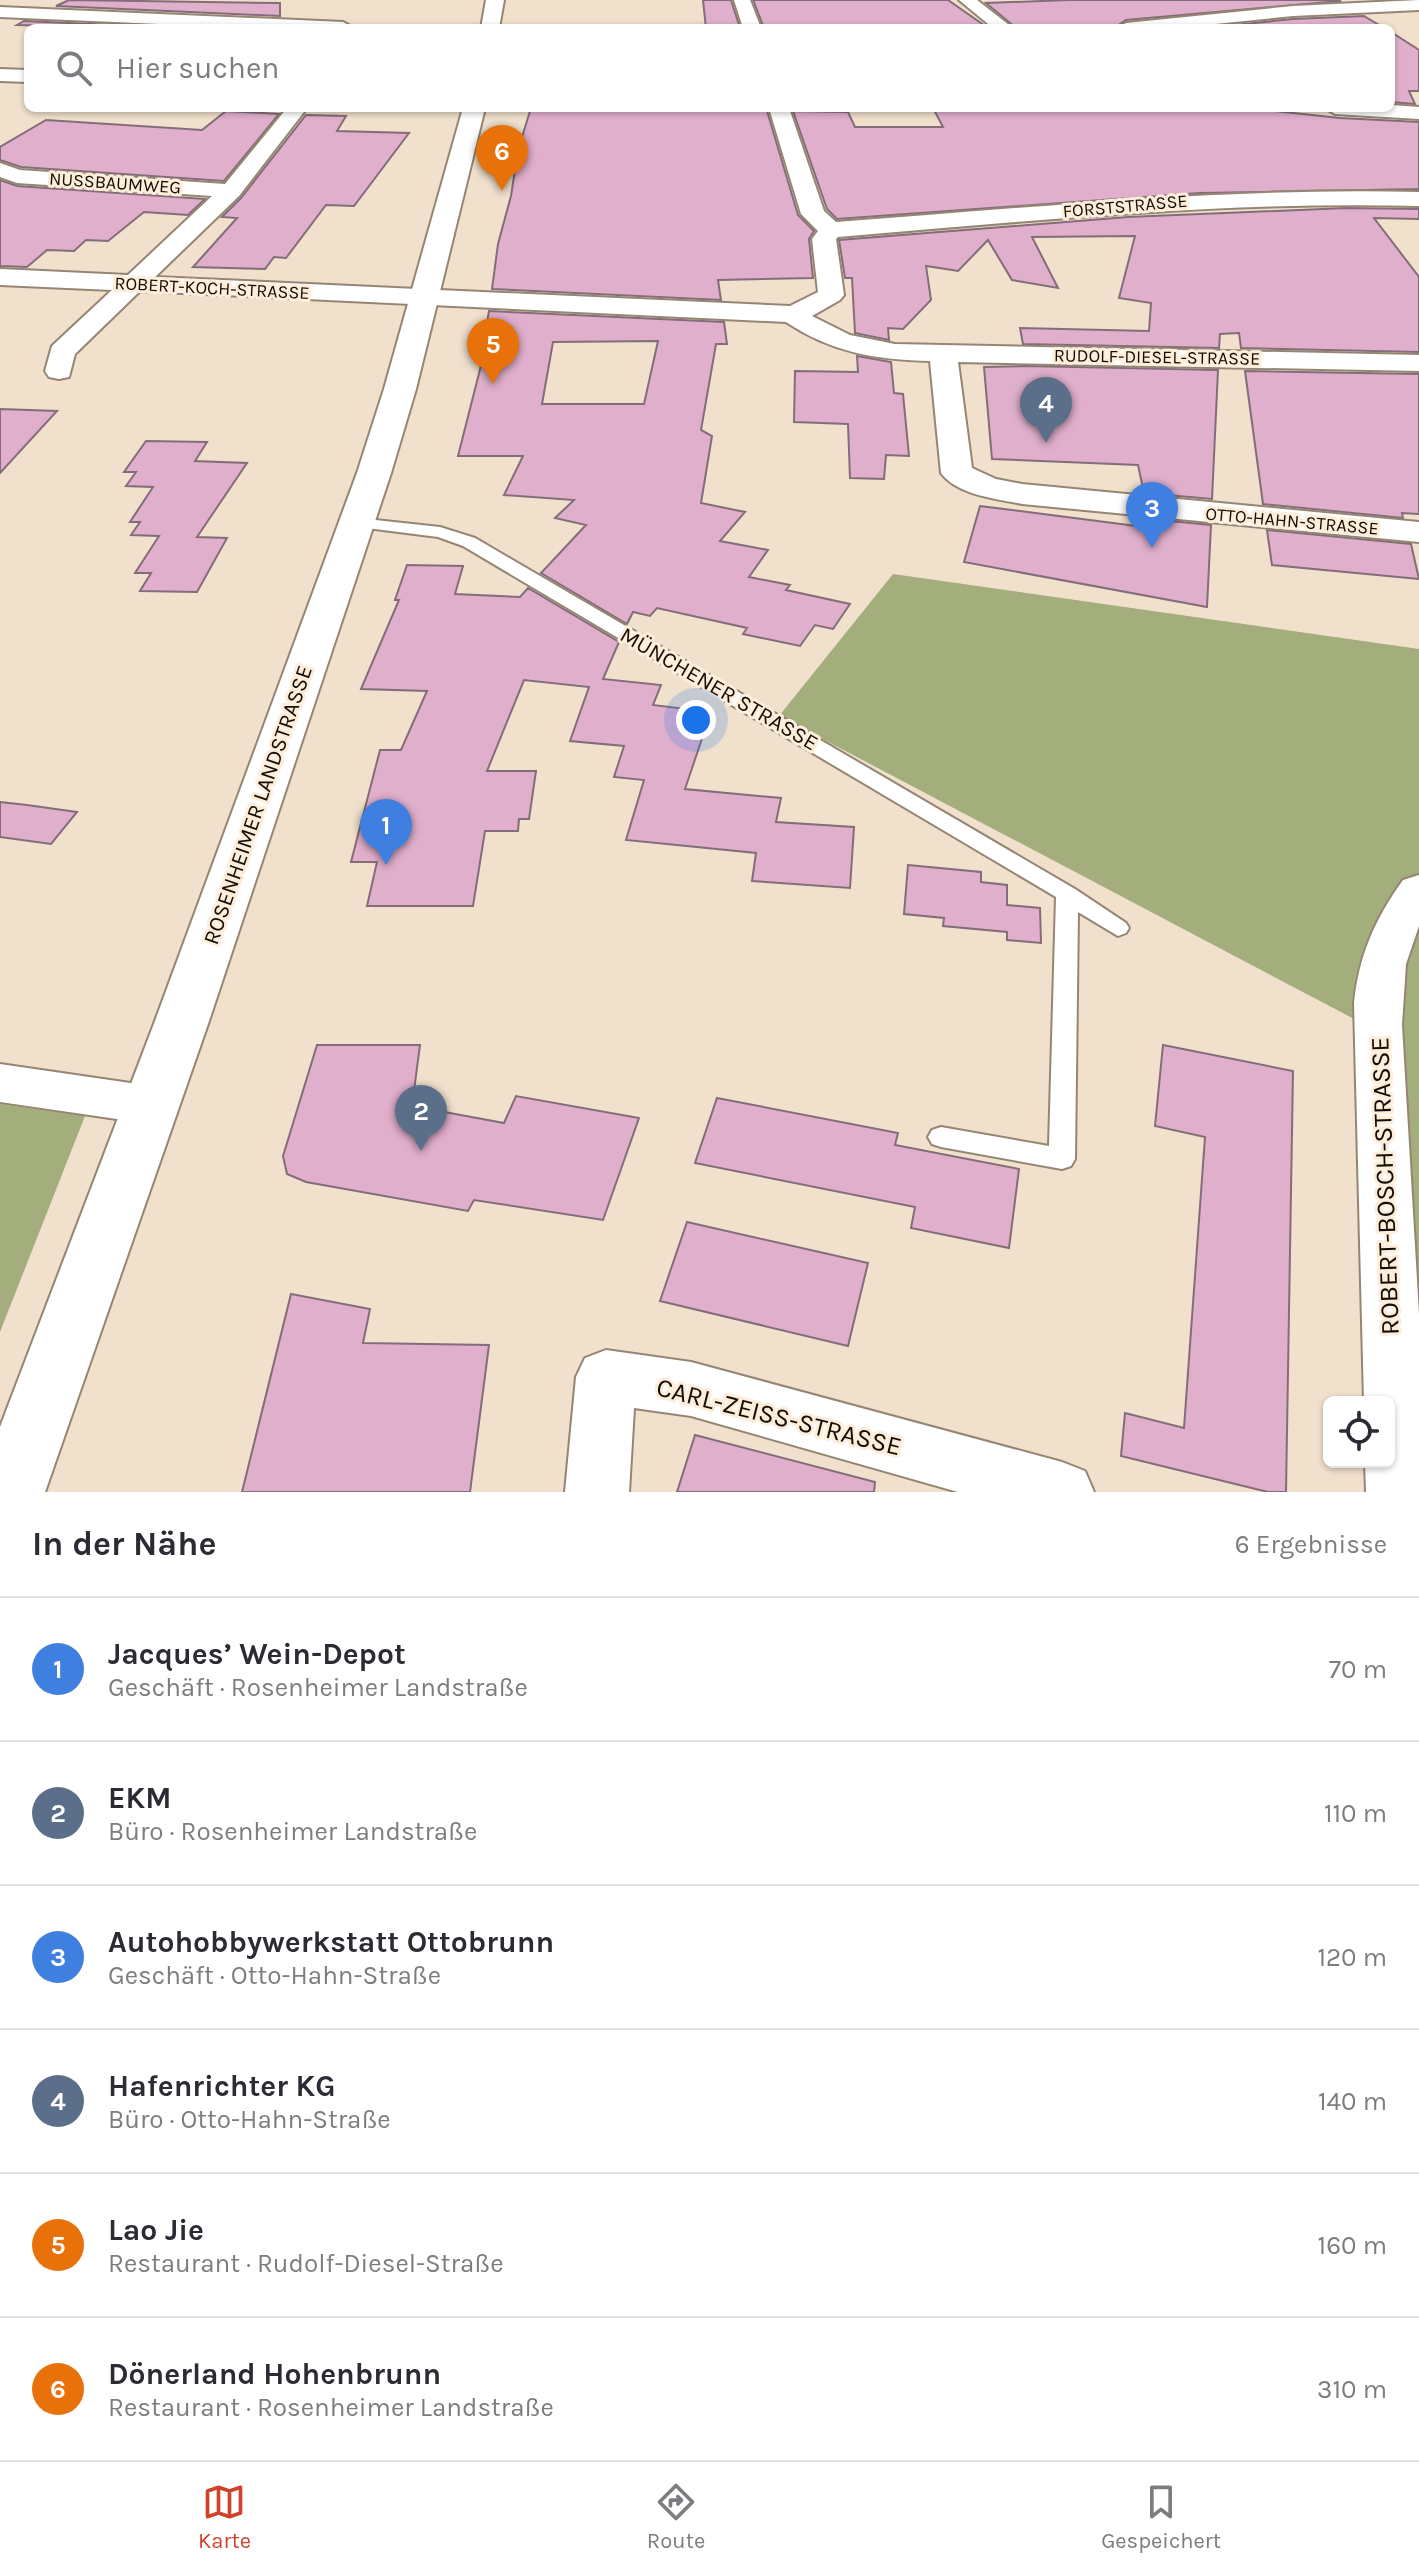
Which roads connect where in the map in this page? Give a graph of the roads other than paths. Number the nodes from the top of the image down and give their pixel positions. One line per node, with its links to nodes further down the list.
1 (495, 0): 7 (main road)
2 (742, 0): 8 (street)
3 (967, 0): 9 (street)
4 (1419, 5): 10 (street)
5 (0, 12): 6 (street)
6 (344, 24)
7 (491, 24)
8 (751, 24)
9 (999, 24)
10 (1165, 24)
11 (0, 75): 12 (street)
12 (24, 76)
13 (294, 112): 19 (street)
14 (473, 112): 24 (main road, ROSENHEIMER LANDSTRASSE)
15 (780, 112): 21 (street)
16 (1395, 112): 17 (street)
17 (1419, 113)
18 (0, 170): 19 (street, NUSSBAUMWEG)
19 (231, 191): 23 (street)
20 (1419, 199): 21 (street, FORSTSTRASSE)
21 (831, 230): 26 (street)
22 (0, 277): 23 (street, ROBERT-KOCH-STRASSE)
23 (133, 284): 24 (street, ROBERT-KOCH-STRASSE); 30 (street)
24 (423, 299): 25 (street, RUDOLF-DIESEL-STRASSE); 31 (main road, ROSENHEIMER LANDSTRASSE)
25 (730, 309): 26 (street, RUDOLF-DIESEL-STRASSE); 27 (street, RUDOLF-DIESEL-STRASSE)
26 (792, 314): 27 (street, RUDOLF-DIESEL-STRASSE)
27 (895, 352): 28 (street, RUDOLF-DIESEL-STRASSE)
28 (943, 352): 29 (street, RUDOLF-DIESEL-STRASSE); 32 (street, OTTO-HAHN-STRASSE)
29 (1419, 363)
30 (59, 371)
31 (357, 523): 34 (lane, MÜNCHENER STRASSE); 37 (main road, ROSENHEIMER LANDSTRASSE)
32 (1419, 532)
33 (1419, 890): 42 (street, ROBERT-BOSCH-STRASSE)
34 (1067, 894): 35 (lane, MÜNCHENER STRASSE); 38 (lane)
35 (1118, 928)
36 (0, 1083): 37 (street)
37 (151, 1105): 39 (main road, ROSENHEIMER LANDSTRASSE)
38 (941, 1137)
39 (10, 1492)
40 (597, 1492): 41 (street, CARL-ZEISS-STRASSE)
41 (1062, 1492)
42 (1398, 1492)

